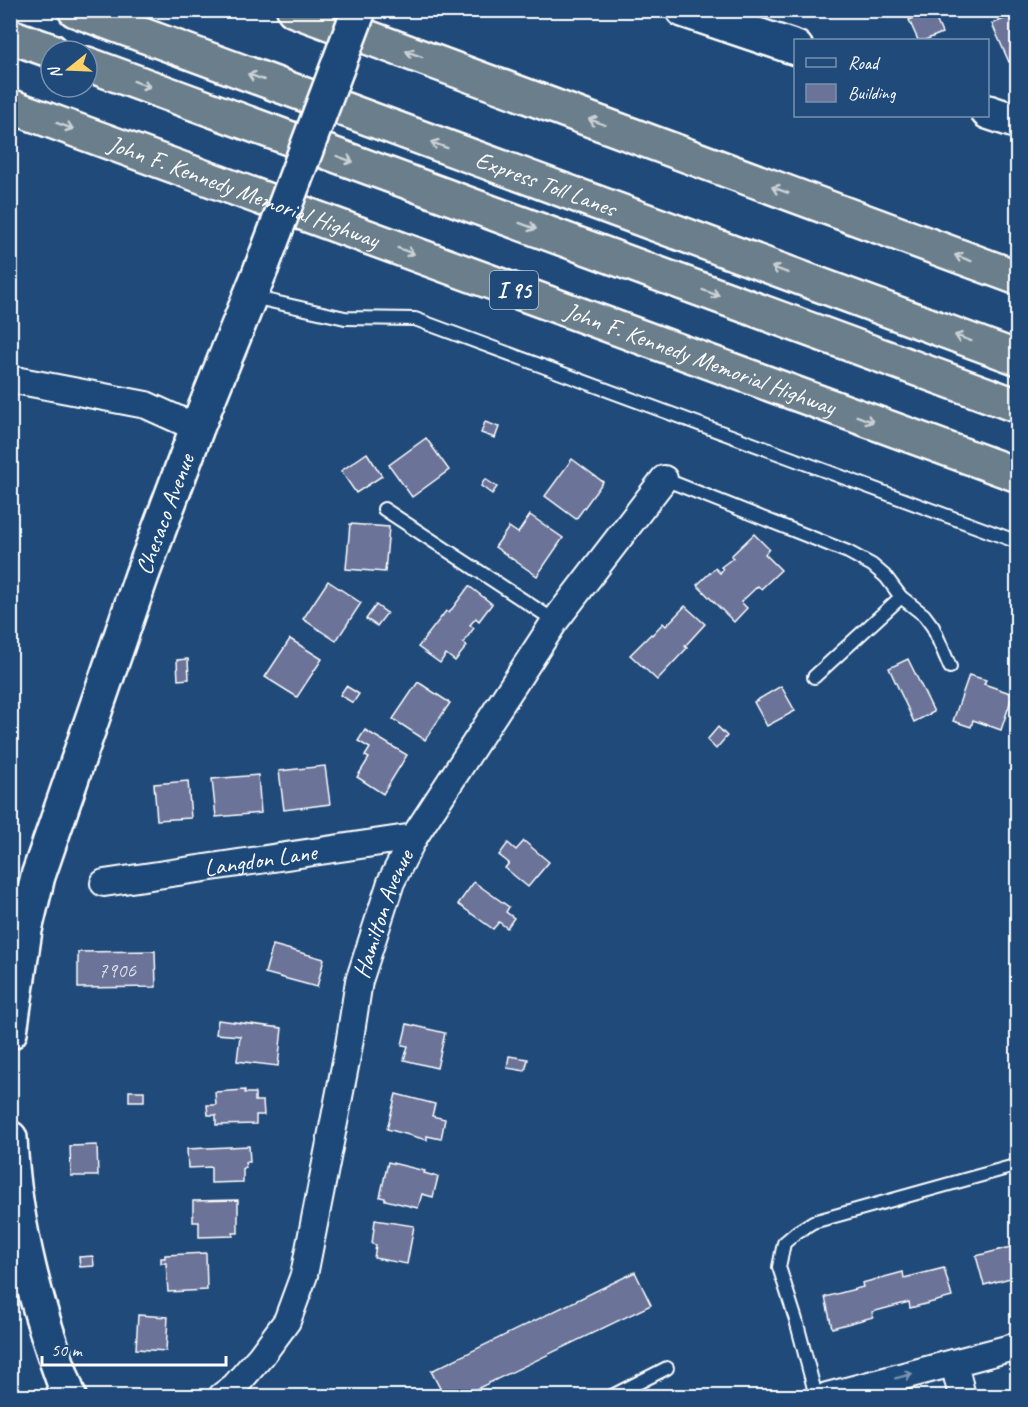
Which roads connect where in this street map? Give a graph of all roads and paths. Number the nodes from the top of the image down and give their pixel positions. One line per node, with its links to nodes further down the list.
1 (75, 10): 14 (highway, Express Toll Lanes, one-way to 1)
2 (294, 10): 12 (highway, one-way to 2)
3 (359, 10): 13 (street, Chesaco Avenue, bridge)
4 (683, 10): 7 (street)
5 (10, 36): 6 (highway)
6 (39, 46)
7 (794, 48)
8 (99, 68): 16 (highway, Express Toll Lanes, one-way to 16)
9 (10, 106): 18 (highway, John F. Kennedy Memorial Highway / I 95, one-way to 18)
10 (989, 113): 11 (street)
11 (1017, 122)
12 (1017, 278)
13 (256, 283): 17 (street, Chesaco Avenue); 21 (lane)
14 (1017, 358)
15 (10, 378): 17 (street)
16 (1017, 406)
17 (196, 428): 28 (street, Chesaco Avenue)
18 (1017, 475)
19 (664, 479): 22 (lane); 23 (street, Hamilton Avenue)
20 (384, 509): 23 (lane)
21 (1017, 542)
22 (901, 597): 24 (lane); 25 (lane)
23 (555, 621): 26 (street, Hamilton Avenue)
24 (950, 667)
25 (814, 677)
26 (414, 837): 27 (street, Langdon Lane); 36 (street, Hamilton Avenue)
27 (104, 883)
28 (18, 929): 29 (street, Chesaco Avenue)
29 (10, 1032)
30 (10, 1138): 35 (street)
31 (1017, 1165): 38 (lane)
32 (1017, 1346): 33 (street)
33 (954, 1363): 39 (street, one-way to 33); 40 (street)
34 (667, 1368): 37 (lane)
35 (69, 1396)
36 (222, 1396)
37 (612, 1396)
38 (816, 1396)
39 (827, 1396)
40 (962, 1396)

